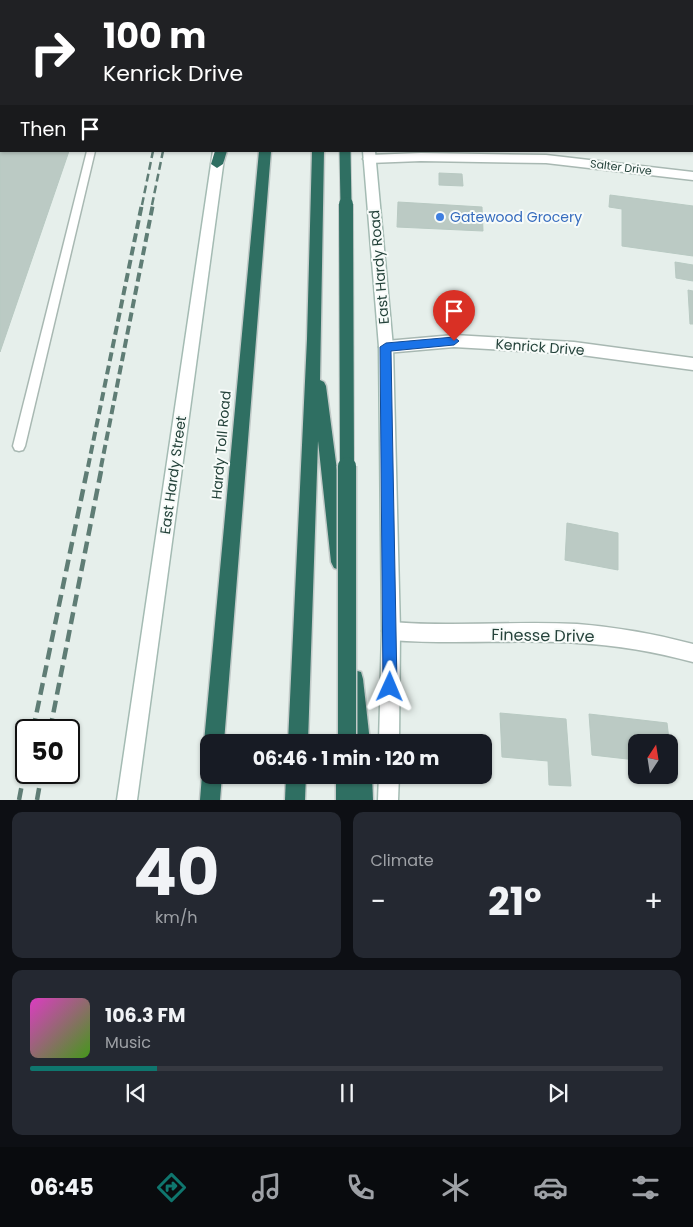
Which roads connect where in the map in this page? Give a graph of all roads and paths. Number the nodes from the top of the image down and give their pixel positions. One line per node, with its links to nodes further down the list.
1 (91, 152): 11 (lane)
2 (264, 152): 14 (highway, Hardy Toll Road)
3 (318, 152): 8 (highway)
4 (345, 152): 16 (highway, bridge)
5 (219, 155): 24 (main road, East Hardy Street)
6 (369, 155): 7 (main road, Salter Drive); 9 (main road, East Hardy Road)
7 (693, 176)
8 (314, 339): 15 (highway); 17 (highway)
9 (386, 347): 10 (main road, Kenrick Drive); 12 (main road, East Hardy Road)
10 (693, 364)
11 (19, 446)
12 (391, 631): 13 (main road, Finesse Drive); 18 (main road, East Hardy Road)
13 (693, 653)
14 (215, 734)
15 (298, 734)
16 (346, 734)
17 (359, 734)
18 (389, 734)
19 (211, 784): 25 (highway)
20 (296, 784): 26 (highway)
21 (346, 784): 27 (highway)
22 (362, 784): 28 (highway)
23 (389, 784): 29 (main road)
24 (127, 800)
25 (210, 800)
26 (296, 800)
27 (346, 800)
28 (363, 800)
29 (388, 800)

